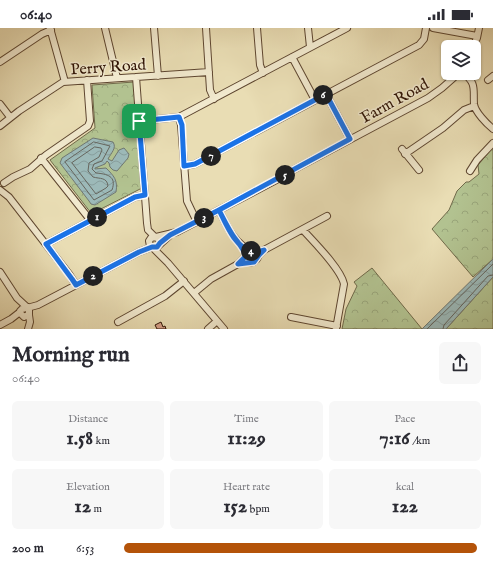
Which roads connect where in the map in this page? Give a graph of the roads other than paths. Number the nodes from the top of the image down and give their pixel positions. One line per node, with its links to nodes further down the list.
1 (105, 28): 20 (street)
2 (154, 28): 18 (street)
3 (206, 28): 16 (street)
4 (257, 28): 17 (street)
5 (308, 28): 13 (street)
6 (347, 28): 13 (street)
7 (426, 28): 25 (street)
8 (432, 28): 11 (street)
9 (479, 28): 11 (street)
10 (50, 29): 15 (street); 24 (street)
11 (478, 36): 12 (street)
12 (476, 40)
13 (310, 47): 14 (street)
14 (292, 57): 17 (street); 27 (street)
15 (0, 62)
16 (209, 72): 18 (street, Perry Road); 26 (street)
17 (263, 72): 26 (street)
18 (158, 76): 19 (street, Perry Road)
19 (136, 77): 20 (street, Perry Road); 32 (street)
20 (117, 78): 21 (street, Perry Road)
21 (87, 80): 24 (street, Perry Road); 37 (street)
22 (451, 80): 35 (street, Farm Road)
23 (470, 80): 29 (street)
24 (65, 82): 31 (street, Perry Road)
25 (326, 94): 27 (street); 35 (street)
26 (214, 99): 30 (street)
27 (315, 100): 38 (street)
28 (0, 104): 31 (street)
29 (474, 106): 34 (street); 39 (street)
30 (179, 117): 32 (street); 38 (street)
31 (10, 118): 33 (street, Perry Road)
32 (139, 121): 42 (street)
33 (0, 126)
34 (493, 129)
35 (350, 139): 43 (street, Farm Road)
36 (493, 143): 40 (street)
37 (42, 158): 41 (street); 45 (street)
38 (184, 166): 46 (street)
39 (419, 170)
40 (470, 171)
41 (1, 184): 51 (street)
42 (145, 195): 45 (street); 47 (street)
43 (219, 210): 46 (street, Farm Road); 54 (street)
44 (327, 216): 48 (street)
45 (90, 221): 51 (street)
46 (197, 222): 49 (street, Farm Road)
47 (147, 223): 50 (street); 52 (street)
48 (303, 230): 55 (street); 71 (street)
49 (170, 235): 50 (street, Farm Road); 53 (street, Farm Road)
50 (155, 237): 52 (street); 53 (street)
51 (46, 244): 64 (street)
52 (150, 244): 53 (street); 60 (street); 64 (street)
53 (160, 244): 60 (street)
54 (240, 245): 56 (street); 57 (street)
55 (264, 250): 56 (street); 58 (street)
56 (252, 252): 57 (street); 58 (street)
57 (246, 256): 59 (street); 61 (street)
58 (257, 258): 59 (street)
59 (249, 262): 61 (street)
60 (168, 263): 63 (street)
61 (238, 264): 65 (street)
62 (0, 272): 66 (street)
63 (184, 281): 65 (street); 69 (street)
64 (76, 285): 66 (street)
65 (194, 293): 68 (street)
66 (25, 312): 70 (street); 72 (street)
67 (291, 317): 71 (street)
68 (218, 321): 73 (street); 74 (street)
69 (118, 322)
70 (0, 325)
71 (337, 327)
72 (28, 329)
73 (208, 329)
74 (224, 329)

